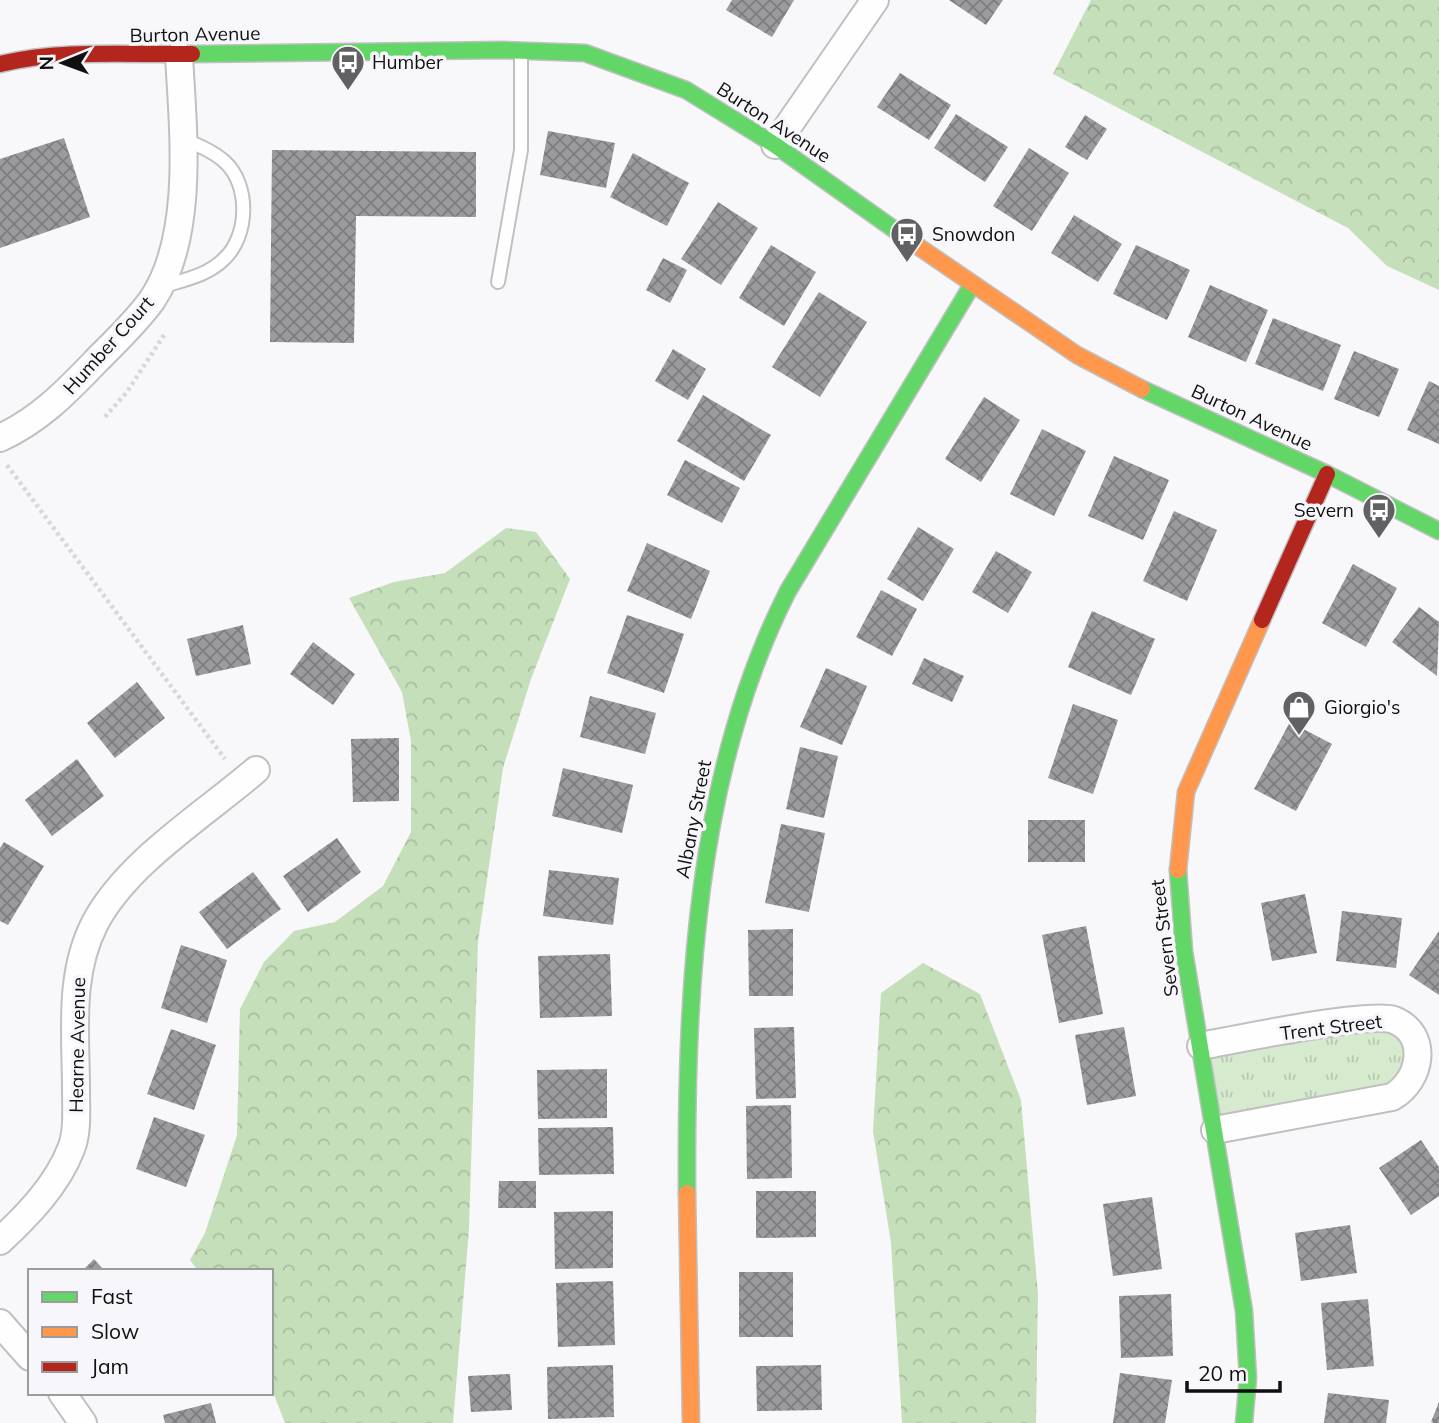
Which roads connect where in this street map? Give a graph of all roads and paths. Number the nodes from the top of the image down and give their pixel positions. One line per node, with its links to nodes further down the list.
1 (874, 0): 6 (street)
2 (521, 51): 3 (street, Burton Avenue); 6 (street, Burton Avenue); 7 (lane)
3 (179, 56): 4 (street, Burton Avenue); 5 (street, Humber Court)
4 (0, 64)
5 (181, 139): 9 (street, Humber Court); 9 (lane)
6 (775, 145): 8 (street, Burton Avenue)
7 (498, 282)
8 (972, 285): 14 (street, Burton Avenue); 24 (street, Albany Street)
9 (159, 287): 12 (street, Humber Court)
10 (171, 324): 11 (path)
11 (105, 417)
12 (0, 438)
13 (0, 456): 16 (path)
14 (1328, 474): 15 (street, Burton Avenue); 17 (street, Severn Street)
15 (1439, 531)
16 (249, 776): 19 (street, Hearne Avenue)
17 (1201, 1046): 18 (street, Severn Street); 18 (street, Trent Street)
18 (1216, 1130): 25 (street, Severn Street)
19 (0, 1241)
20 (0, 1323): 21 (street)
21 (28, 1355)
22 (63, 1395): 23 (street)
23 (83, 1423)
24 (691, 1423)
25 (1244, 1423)

